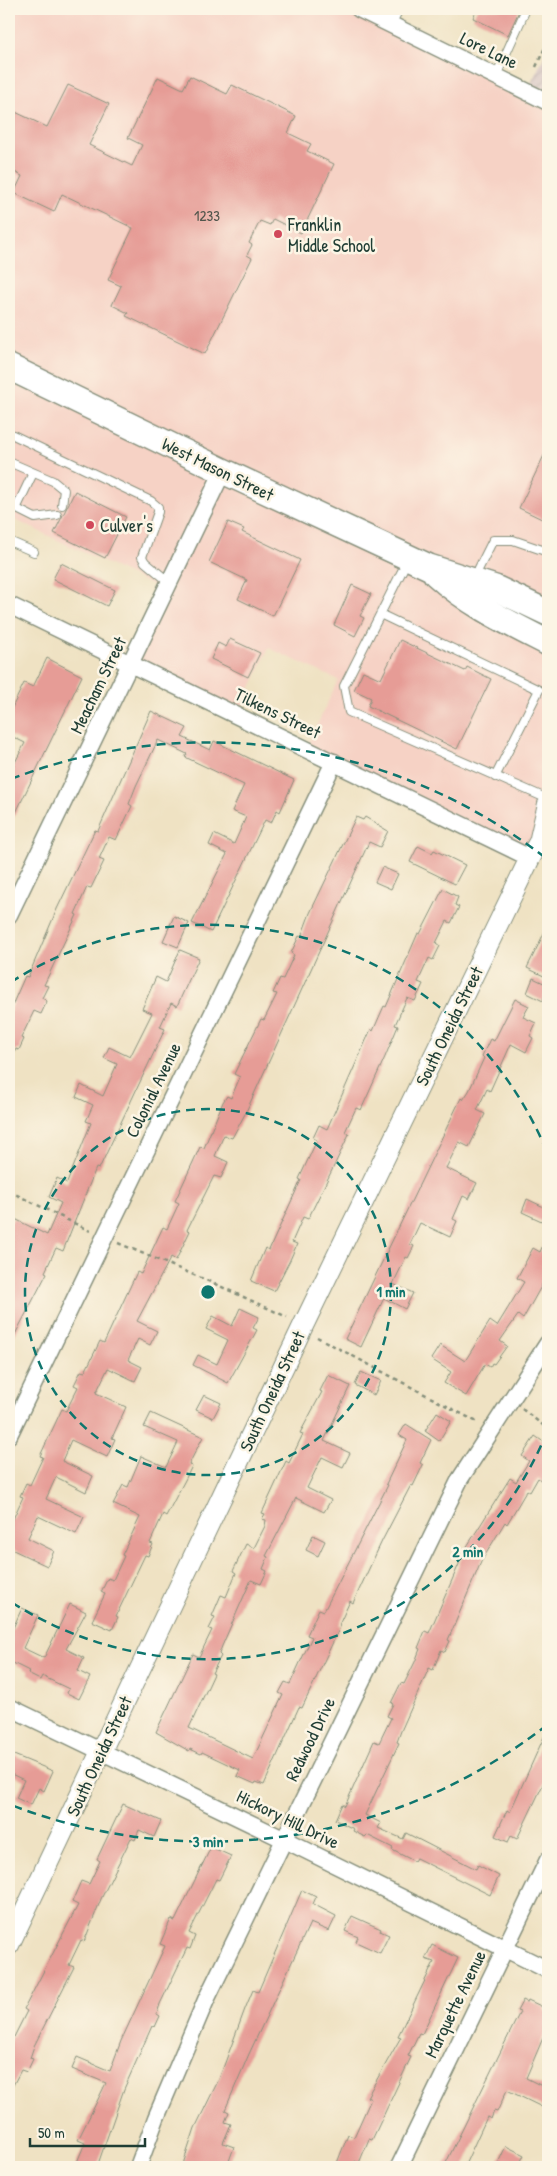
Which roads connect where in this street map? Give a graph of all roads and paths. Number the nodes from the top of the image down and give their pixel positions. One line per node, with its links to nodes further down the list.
1 (359, 9): 4 (street, Lore Lane)
2 (400, 9): 4 (lane)
3 (526, 9): 7 (lane)
4 (391, 25): 7 (street, Lore Lane)
5 (548, 41): 6 (path)
6 (536, 67)
7 (496, 76): 8 (street, Lore Lane)
8 (548, 102)
9 (9, 369): 12 (main road, West Mason Street)
10 (9, 433): 22 (lane)
11 (9, 462): 13 (lane)
12 (223, 472): 20 (main road, West Mason Street); 22 (street, Meacham Street)
13 (33, 473): 14 (lane); 15 (lane)
14 (62, 505)
15 (12, 507): 16 (lane)
16 (57, 514)
17 (9, 541): 18 (lane)
18 (34, 552)
19 (548, 552): 21 (lane)
20 (419, 563): 21 (main road, West Mason Street); 25 (lane); 26 (main road, West Mason Street)
21 (473, 580): 24 (main road, West Mason Street)
22 (169, 582): 27 (street, Meacham Street)
23 (9, 605): 27 (street, Tilkens Street)
24 (548, 613)
25 (382, 615): 29 (lane); 29 (lane)
26 (548, 643)
27 (130, 664): 28 (street, Tilkens Street); 34 (street, Meacham Street)
28 (334, 762): 33 (street, Tilkens Street); 36 (street, Colonial Avenue)
29 (495, 777): 30 (lane)
30 (548, 799)
31 (548, 804): 32 (street, South Oneida Street)
32 (544, 832): 33 (street, South Oneida Street)
33 (530, 858): 37 (street, South Oneida Street)
34 (9, 915)
35 (9, 1191): 36 (path)
36 (104, 1238): 37 (path); 42 (street, Colonial Avenue)
37 (302, 1328): 41 (path); 44 (street, South Oneida Street)
38 (548, 1343): 39 (street, Redwood Drive)
39 (511, 1400): 40 (path); 41 (street, Redwood Drive)
40 (548, 1429)
41 (492, 1430): 45 (street, Redwood Drive)
42 (9, 1435)
43 (9, 1707): 44 (street, Hickory Hill Drive)
44 (101, 1752): 45 (street, Hickory Hill Drive); 47 (street, South Oneida Street)
45 (283, 1839): 48 (street, Hickory Hill Drive); 50 (street, Redwood Drive)
46 (548, 1860): 48 (street, Marquette Avenue)
47 (9, 1945)
48 (504, 1949): 49 (street, Hickory Hill Drive); 51 (street, Marquette Avenue)
49 (548, 1970)
50 (138, 2167)
51 (399, 2167)

